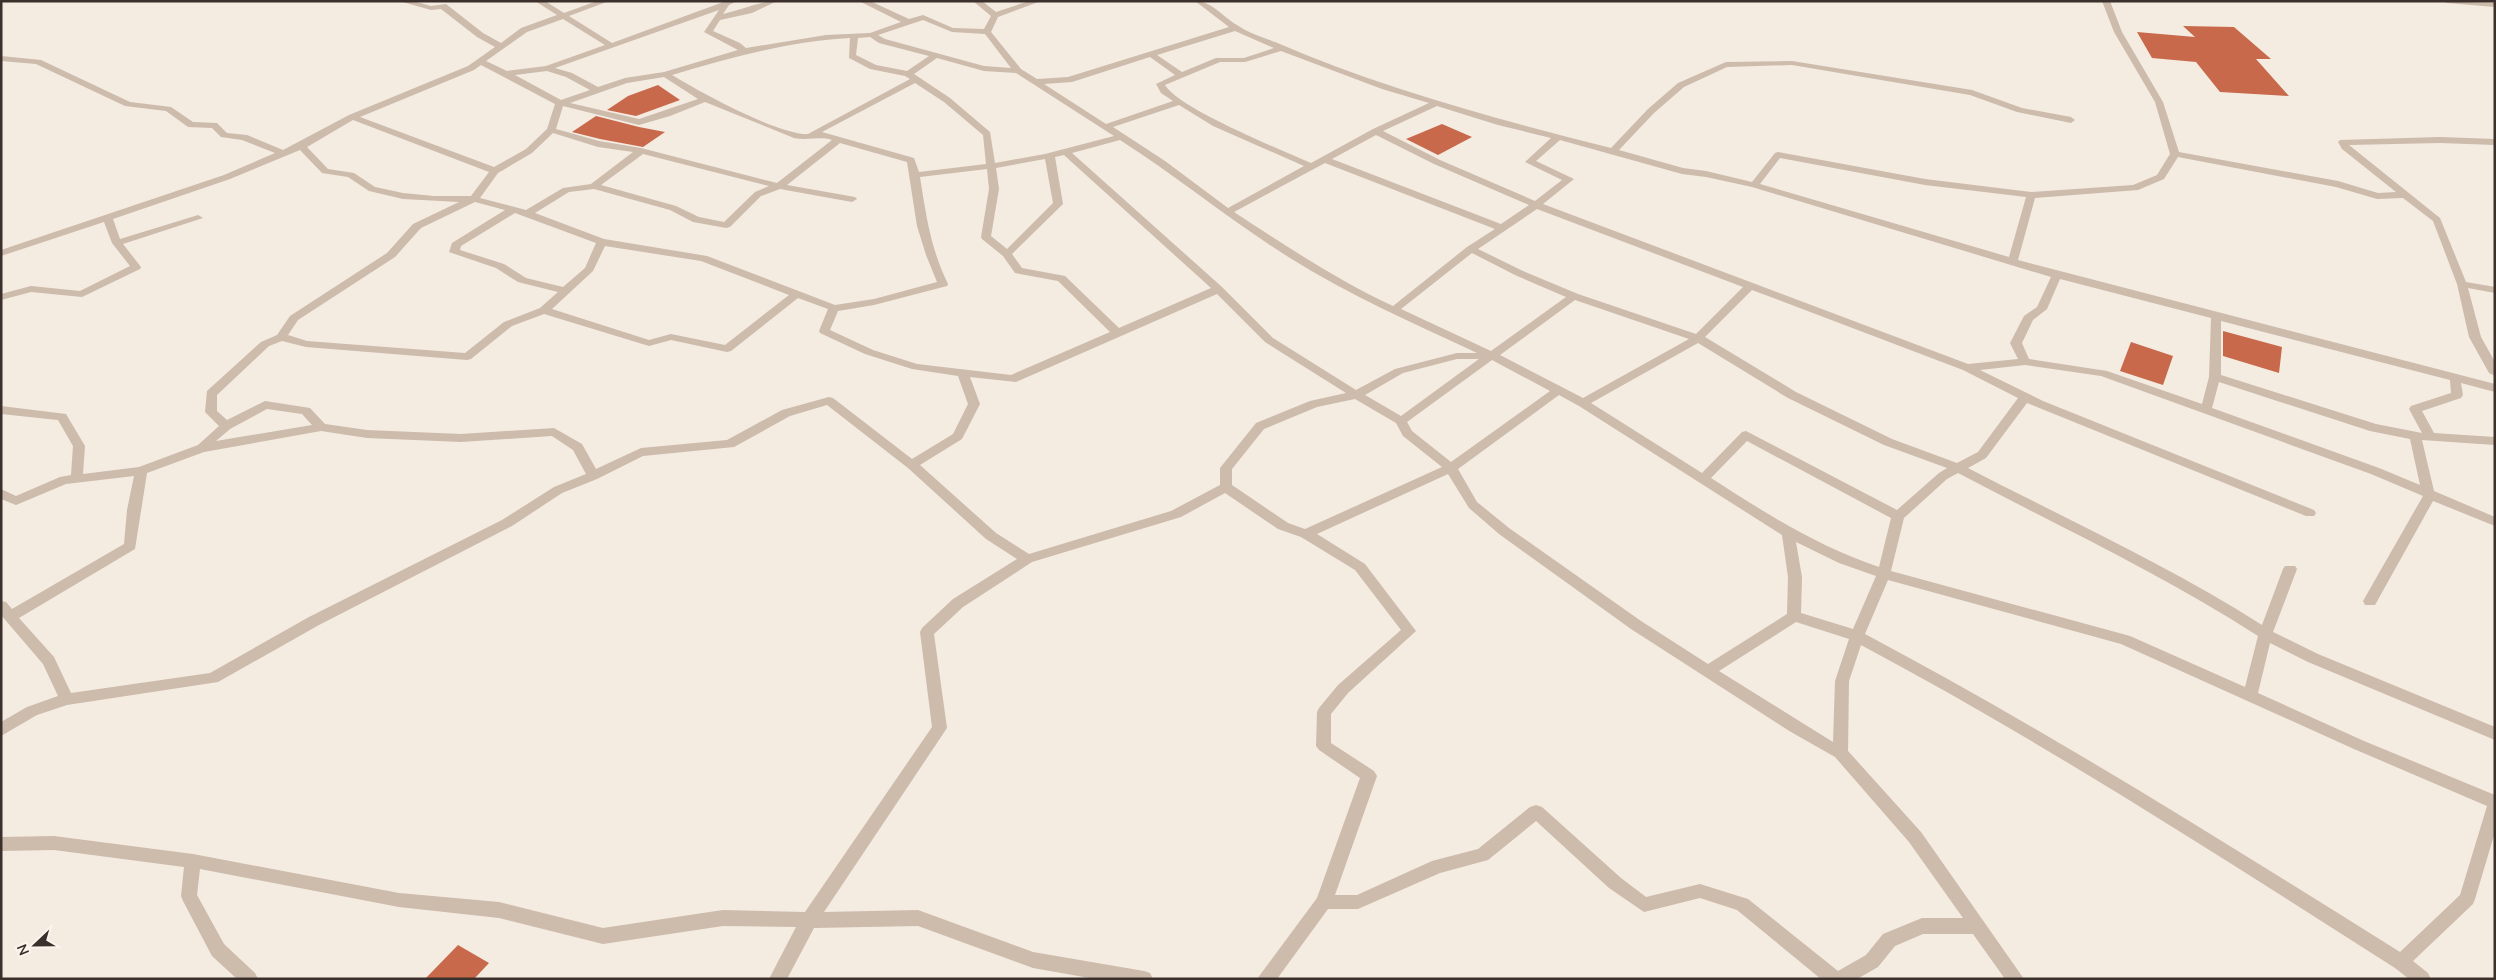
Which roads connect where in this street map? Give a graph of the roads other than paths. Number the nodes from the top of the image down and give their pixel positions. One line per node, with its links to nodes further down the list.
1 (403, 1): 21 (street)
2 (539, 1): 14 (street)
3 (605, 1): 14 (street)
4 (773, 1): 15 (street)
5 (863, 1): 16 (street)
6 (977, 1): 13 (street)
7 (1037, 1): 13 (street)
8 (1199, 1): 17 (street)
9 (2106, 1): 56 (street)
10 (2447, 1): 12 (street)
11 (726, 2): 15 (street); 22 (street)
12 (2495, 5)
13 (994, 15): 18 (street)
14 (562, 16): 21 (street); 22 (street)
15 (717, 18): 24 (street)
16 (908, 22): 18 (street); 19 (street)
17 (1235, 28): 23 (street); 25 (street)
18 (987, 32): 30 (street)
19 (871, 35): 20 (street); 26 (street)
20 (854, 37): 24 (street); 34 (street)
21 (500, 46): 28 (street)
22 (612, 46): 29 (street)
23 (1281, 48): 33 (street); 40 (street)
24 (744, 51): 32 (street)
25 (1150, 54): 33 (street); 35 (street)
26 (935, 56): 30 (street); 34 (street)
27 (1, 58): 54 (street)
28 (481, 62): 31 (street); 41 (street)
29 (547, 68): 31 (street); 36 (street)
30 (1018, 71): 35 (street)
31 (506, 74): 39 (street)
32 (665, 74): 36 (street); 37 (street)
33 (1181, 75): 38 (street)
34 (911, 77): 46 (street); 60 (street)
35 (1033, 82): 43 (street)
36 (596, 90): 39 (street)
37 (706, 99): 39 (street); 46 (street)
38 (1180, 102): 43 (street); 59 (street)
39 (560, 103): 44 (street)
40 (1437, 103): 45 (street); 48 (street)
41 (352, 117): 51 (street); 61 (street)
42 (2071, 120): 52 (street)
43 (1105, 127): 47 (street)
44 (551, 130): 53 (street); 61 (street)
45 (1376, 131): 58 (street); 70 (street)
46 (812, 134): 49 (street)
47 (1122, 137): 55 (street); 72 (street)
48 (1558, 137): 52 (street); 70 (street)
49 (839, 140): 62 (street); 65 (street)
50 (2495, 142): 66 (street)
51 (301, 146): 54 (street); 68 (street)
52 (1613, 150): 63 (street)
53 (641, 151): 64 (street); 65 (street)
54 (282, 152): 74 (street)
55 (1068, 154): 57 (street); 86 (street)
56 (2175, 154): 66 (street); 67 (street)
57 (1050, 156): 60 (street); 81 (street)
58 (1324, 159): 59 (street); 76 (street)
59 (1311, 166): 72 (street)
60 (992, 168): 62 (street); 81 (street)
61 (495, 172): 68 (street)
62 (916, 175): 92 (street)
63 (1754, 185): 67 (street); 82 (street)
64 (594, 186): 65 (street); 73 (street)
65 (779, 186): 69 (street)
66 (2405, 194): 84 (street)
67 (2031, 195): 82 (street)
68 (474, 199): 71 (street); 97 (street)
69 (852, 199)
70 (1536, 205): 76 (street); 85 (street)
71 (514, 209): 73 (street); 88 (street)
72 (1227, 212): 94 (street)
73 (527, 213): 77 (street)
74 (107, 217): 78 (street); 80 (street)
75 (198, 218): 78 (street)
76 (1502, 228): 79 (street)
77 (602, 242): 88 (street); 89 (street)
78 (118, 243): 91 (street)
79 (1471, 249): 90 (street); 94 (street)
80 (1, 252)
81 (1007, 254): 96 (street)
82 (2013, 261): 83 (street)
83 (2056, 274): 95 (street); 100 (street)
84 (2462, 284): 87 (street); 103 (street)
85 (1750, 286): 98 (street); 101 (street)
86 (1218, 289): 96 (street); 108 (street)
87 (2495, 290)
88 (566, 291): 93 (street)
89 (795, 294): 92 (street); 93 (street)
90 (1574, 296): 98 (street); 99 (street)
91 (1, 297)
92 (834, 308): 102 (street)
93 (544, 310): 97 (street)
94 (1394, 310): 99 (street)
95 (2216, 315): 104 (street); 105 (street)
96 (1117, 333): 102 (street)
97 (281, 337): 114 (street)
98 (1698, 338): 110 (street); 122 (street)
99 (1493, 356): 107 (street); 108 (street); 113 (street)
100 (2025, 362): 101 (street); 111 (street)
101 (1966, 368): 109 (street)
102 (962, 372): 120 (street)
103 (2495, 373)
104 (2215, 377): 111 (street); 116 (street)
105 (2455, 377): 106 (street); 117 (street)
106 (2495, 388)
107 (1559, 390): 110 (street); 121 (street)
108 (1355, 394): 113 (street); 127 (street)
109 (2025, 397): 122 (street); 130 (street)
110 (1584, 403): 126 (street)
111 (2206, 410): 129 (street)
112 (4, 411): 125 (street)
113 (1401, 421): 121 (street)
114 (226, 426): 115 (street); 119 (street)
115 (321, 427): 119 (street); 124 (street)
116 (2415, 436): 117 (street); 129 (street)
117 (2430, 436): 118 (street)
118 (2495, 442)
119 (202, 448): 123 (street)
120 (912, 465): 124 (street); 135 (street)
121 (1451, 468): 134 (street); 143 (street)
122 (1958, 468): 131 (street); 141 (street)
123 (142, 471): 125 (street); 139 (street)
124 (593, 476): 145 (street)
125 (77, 478): 128 (street)
126 (1702, 480): 131 (street); 133 (street)
127 (1226, 488): 134 (street); 135 (street)
128 (1, 493)
129 (2429, 496): 132 (street); 138 (street)
130 (2310, 513)
131 (1898, 516): 137 (street)
132 (2495, 522)
133 (1788, 533): 137 (street); 140 (street)
134 (1306, 534): 152 (street)
135 (1027, 559): 153 (street)
136 (2290, 569): 141 (street)
137 (1884, 574): 142 (street); 144 (street)
138 (2370, 601)
139 (6, 611): 145 (street)
140 (1794, 616): 142 (street); 143 (street)
141 (2265, 634): 144 (street); 147 (street)
142 (1857, 636): 148 (street); 155 (street)
143 (1708, 671): 148 (street)
144 (2250, 696): 149 (street)
145 (68, 699): 146 (street)
146 (1, 730)
147 (2495, 734)
148 (1840, 753): 154 (street)
149 (2495, 804): 155 (street)
150 (1, 844): 151 (street)
151 (193, 861): 153 (street); 156 (street)
152 (1324, 902): 159 (street); 160 (street)
153 (809, 920): 157 (street); 158 (street)
154 (1977, 926): 161 (street); 162 (street)
155 (2401, 962): 163 (street)
156 (249, 979)
157 (778, 979)
158 (1144, 979)
159 (1266, 979)
160 (1834, 979)
161 (1841, 979)
162 (2015, 979)
163 (2422, 979)

